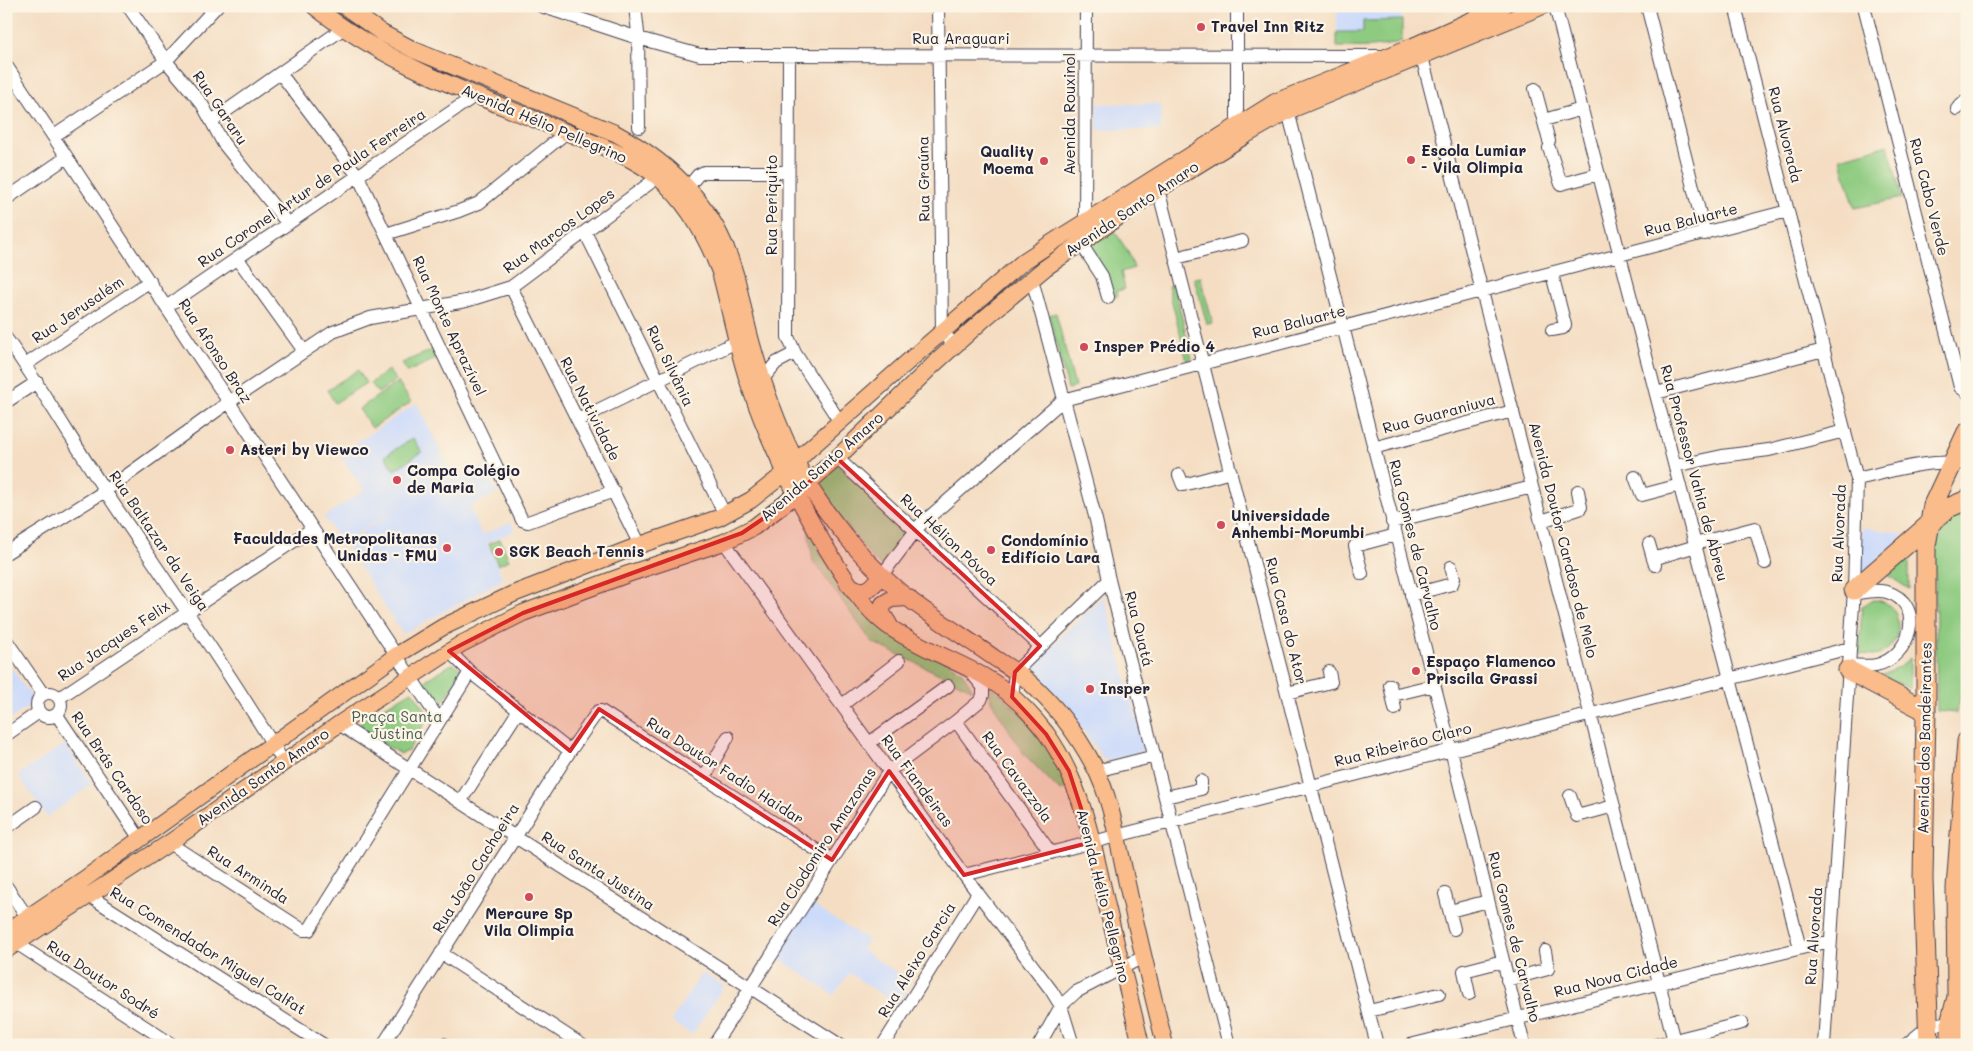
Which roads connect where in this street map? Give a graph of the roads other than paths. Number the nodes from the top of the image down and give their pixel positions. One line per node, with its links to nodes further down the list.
1 (128, 6): 25 (street, Rua Gararu)
2 (217, 6): 25 (street)
3 (314, 6): 17 (main road, Avenida Hélio Pellegrino)
4 (344, 6): 46 (main road, Avenida Hélio Pellegrino)
5 (541, 6): 16 (street, Rua Araguari)
6 (938, 6): 21 (street, Rua Graúna)
7 (1086, 6): 22 (street, Avenida Rouxinol)
8 (1236, 6): 23 (street)
9 (1503, 6): 19 (main road, Avenida Santo Amaro)
10 (1543, 6): 19 (main road, Avenida Santo Amaro)
11 (1555, 6): 31 (street, Rua Professor Vahia de Abreu)
12 (1648, 6): 53 (street)
13 (1735, 6): 48 (street, Rua Alvorada)
14 (1864, 6): 81 (street, Rua Cabo Verde)
15 (636, 7): 18 (street)
16 (568, 11): 18 (street, Rua Araguari)
17 (344, 28): 27 (street); 29 (main road, Avenida Hélio Pellegrino)
18 (638, 38): 20 (street, Rua Araguari); 36 (street)
19 (1418, 51): 24 (main road, Avenida Santo Amaro); 33 (main road, Avenida Santo Amaro); 63 (street, Avenida Doutor Cardoso de Melo)
20 (789, 55): 21 (street, Rua Araguari); 41 (street, Rua Periquito)
21 (938, 55): 22 (street, Rua Araguari); 69 (street, Rua Graúna)
22 (1087, 56): 23 (street, Rua Araguari); 49 (street, Avenida Rouxinol)
23 (1236, 56): 24 (street, Rua Araguari); 37 (street)
24 (1388, 56): 37 (main road, Avenida Santo Amaro)
25 (166, 61): 35 (street, Rua Gararu); 39 (street)
26 (6, 65): 39 (street, Rua Afonso Braz)
27 (280, 73): 35 (street); 43 (street, Rua Monte Aprazível)
28 (1535, 89): 34 (street)
29 (476, 95): 38 (main road, Avenida Hélio Pellegrino); 43 (street, Rua Coronel Artur de Paula Ferreira)
30 (1967, 100): 32 (street)
31 (1582, 109): 34 (street); 42 (street, Rua Professor Vahia de Abreu)
32 (1956, 109)
33 (1288, 111): 37 (main road, Avenida Santo Amaro); 67 (street, Rua Gomes de Carvalho)
34 (1544, 120): 42 (street)
35 (212, 121): 50 (street, Rua Gararu)
36 (639, 127)
37 (1242, 129): 45 (main road, Avenida Santo Amaro)
38 (567, 132): 44 (main road, Avenida Hélio Pellegrino); 52 (street)
39 (54, 136): 40 (street, Rua Afonso Braz)
40 (68, 157): 47 (street); 61 (street, Rua Afonso Braz)
41 (788, 172): 46 (street); 75 (street, Rua Periquito)
42 (1599, 174): 56 (street, Rua Professor Vahia de Abreu)
43 (358, 176): 50 (street, Rua Coronel Artur de Paula Ferreira); 52 (street, Rua Monte Aprazível)
44 (658, 177): 51 (street, Rua Marcos Lopes); 70 (main road, Avenida Hélio Pellegrino)
45 (1156, 183): 49 (main road, Avenida Santo Amaro); 55 (main road, Avenida Santo Amaro); 57 (street, Rua Casa do Ator)
46 (688, 187): 79 (main road, Avenida Hélio Pellegrino)
47 (6, 199)
48 (1788, 211): 53 (street, Rua Baluarte); 73 (street, Rua Alvorada)
49 (1085, 222): 69 (main road, Avenida Santo Amaro)
50 (288, 224): 58 (street, Rua Coronel Artur de Paula Ferreira)
51 (585, 232): 62 (street, Rua Marcos Lopes); 78 (street, Rua Silvânia)
52 (386, 234): 66 (street, Rua Monte Aprazível)
53 (1705, 234): 56 (street, Rua Baluarte)
54 (1242, 241): 57 (street)
55 (1080, 242): 60 (main road, Avenida Santo Amaro); 64 (street)
56 (1620, 255): 59 (street, Rua Baluarte); 82 (street, Rua Professor Vahia de Abreu)
57 (1176, 258): 76 (street, Rua Casa do Ator)
58 (238, 259): 65 (street, Rua Coronel Artur de Paula Ferreira); 74 (street)
59 (1552, 274): 63 (street, Rua Baluarte); 68 (street)
60 (1032, 279): 72 (main road, Avenida Santo Amaro); 83 (street, Rua Quatá)
61 (150, 281): 65 (street, Rua Afonso Braz); 77 (street, Rua Jerusalém)
62 (512, 287): 66 (street, Rua Marcos Lopes); 87 (street, Rua Natividade)
63 (1482, 292): 67 (street, Rua Baluarte); 86 (street, Avenida Doutor Cardoso de Melo)
64 (1108, 296)
65 (166, 306): 85 (street, Rua Afonso Braz)
66 (422, 308): 74 (street, Rua Marcos Lopes); 104 (street, Rua Monte Aprazível)
67 (1342, 328): 76 (street, Rua Baluarte); 91 (street, Rua Gomes de Carvalho)
68 (1552, 330)
69 (942, 332): 72 (street); 88 (main road, Avenida Santo Amaro)
70 (738, 341): 78 (street); 95 (main road, Avenida Hélio Pellegrino)
71 (8, 344): 77 (street, Rua Baltazar da Veiga)
72 (956, 346): 92 (main road, Avenida Santo Amaro)
73 (1824, 350): 82 (street); 89 (street, Rua Alvorada)
74 (304, 351): 85 (street, Rua Marcos Lopes)
75 (795, 353): 79 (street); 88 (street, Rua Periquito)
76 (1203, 364): 83 (street, Rua Baluarte); 96 (street, Rua Casa do Ator)
77 (25, 365): 80 (street, Rua Baltazar da Veiga)
78 (659, 380): 87 (street); 107 (street, Rua Silvânia)
79 (762, 380): 95 (main road, Avenida Hélio Pellegrino)
80 (37, 382): 84 (street); 103 (street, Rua Baltazar da Veiga)
81 (1967, 392)
82 (1656, 393): 94 (street, Rua Professor Vahia de Abreu)
83 (1063, 400): 112 (street, Rua Baluarte); 124 (street, Rua Quatá)
84 (6, 402)
85 (229, 402): 103 (street, Rua Marcos Lopes); 111 (street, Rua Afonso Braz)
86 (1513, 412): 91 (street, Rua Guaraniuva); 100 (street, Avenida Doutor Cardoso de Melo)
87 (578, 420): 104 (street, Rua Natividade)
88 (840, 422): 95 (main road, Avenida Santo Amaro)
89 (1845, 431): 94 (street); 99 (street, Rua Alvorada)
90 (1965, 433): 93 (highway, Avenida dos Bandeirantes)
91 (1373, 448): 109 (street, Rua Gomes de Carvalho)
92 (837, 458): 102 (main road, Avenida Santo Amaro); 112 (street, Rua Hélion Póvoa)
93 (1959, 463): 99 (street); 110 (highway, Avenida dos Bandeirantes)
94 (1675, 466): 101 (street, Rua Professor Vahia de Abreu)
95 (792, 468): 102 (main road, Avenida Hélio Pellegrino); 107 (main road, Avenida Santo Amaro)
96 (1231, 472): 97 (street); 145 (street, Rua Casa do Ator)
97 (1179, 475)
98 (1635, 478): 101 (street)
99 (1857, 480): 125 (street, Rua Alvorada)
100 (1532, 486): 108 (street, Avenida Doutor Cardoso de Melo); 109 (street)
101 (1680, 486): 117 (street, Rua Professor Vahia de Abreu)
102 (801, 488): 114 (main road, Avenida Santo Amaro); 122 (main road, Avenida Hélio Pellegrino); 123 (main road, Avenida Hélio Pellegrino)
103 (105, 491): 118 (street, Rua Marcos Lopes); 128 (street, Rua Baltazar da Veiga)
104 (614, 491): 116 (street, Rua Natividade)
105 (1578, 491): 108 (street)
106 (1967, 500): 110 (highway)
107 (725, 514): 116 (main road, Avenida Santo Amaro)
108 (1541, 521): 155 (street, Avenida Doutor Cardoso de Melo)
109 (1392, 522): 113 (street, Rua Gomes de Carvalho)
110 (1929, 523): 125 (highway); 153 (highway, Avenida dos Bandeirantes)
111 (312, 529): 128 (street, Rua Jacques Felix); 134 (street, Rua Afonso Braz)
112 (916, 530): 122 (street, Rua Baluarte); 131 (street, Rua Hélion Póvoa)
113 (1396, 535): 121 (street); 126 (street, Rua Gomes de Carvalho)
114 (724, 542): 133 (main road, Avenida Santo Amaro); 149 (street, Rua Fiandeiras)
115 (1649, 544): 117 (street)
116 (640, 545): 134 (main road, Avenida Santo Amaro)
117 (1695, 545): 119 (street); 142 (street, Rua Professor Vahia de Abreu)
118 (6, 553)
119 (1765, 563)
120 (1451, 567): 126 (street)
121 (1362, 574)
122 (882, 575): 123 (main road); 127 (main road, Avenida Hélio Pellegrino)
123 (845, 580): 129 (main road, Avenida Hélio Pellegrino)
124 (1109, 580): 131 (street); 167 (street, Rua Quatá)
125 (1853, 592): 132 (street, Rua Alvorada); 136 (street)
126 (1411, 595): 143 (street, Rua Gomes de Carvalho)
127 (909, 598): 129 (main road); 139 (main road, Avenida Hélio Pellegrino)
128 (186, 612): 148 (street, Rua Jacques Felix); 163 (street, Rua Baltazar da Veiga)
129 (893, 629): 137 (main road, Avenida Hélio Pellegrino)
130 (6, 640): 146 (street)
131 (1040, 646): 139 (street)
132 (1850, 648): 136 (street, Rua Alvorada); 142 (street, Rua Ribeirão Claro)
133 (449, 651): 138 (street); 141 (main road, Avenida Santo Amaro)
134 (397, 655): 141 (street, Rua Afonso Braz); 163 (main road, Avenida Santo Amaro)
135 (900, 661): 149 (street)
136 (1849, 667): 153 (highway); 200 (street, Rua Alvorada)
137 (967, 668): 147 (main road, Avenida Hélio Pellegrino); 158 (street, Rua Clodomiro Amazonas)
138 (470, 672): 151 (street); 157 (street)
139 (1015, 672): 147 (street); 171 (main road, Avenida Hélio Pellegrino)
140 (1329, 672): 145 (street)
141 (411, 677): 157 (street, Rua Afonso Braz); 159 (main road, Avenida Santo Amaro)
142 (1730, 678): 155 (street, Rua Ribeirão Claro); 202 (street, Rua Professor Vahia de Abreu)
143 (1434, 685): 150 (street); 165 (street, Rua Gomes de Carvalho)
144 (948, 686): 162 (street)
145 (1287, 693): 174 (street, Rua Casa do Ator)
146 (43, 694): 148 (street); 154 (street)
147 (1012, 697): 185 (main road, Avenida Hélio Pellegrino)
148 (59, 698): 156 (street)
149 (842, 705): 162 (street, Rua Fiandeiras)
150 (1395, 709)
151 (518, 710): 166 (street); 177 (street)
152 (600, 710): 166 (street, Rua João Cachoeira); 172 (street, Rua Doutor Fadio Haidar)
153 (1926, 711): 218 (highway, Avenida dos Bandeirantes)
154 (39, 712): 156 (street); 160 (street)
155 (1591, 714): 165 (street, Rua Ribeirão Claro); 178 (street, Avenida Doutor Cardoso de Melo)
156 (57, 715): 184 (street, Rua Brás Cardoso)
157 (439, 720): 169 (street)
158 (956, 721): 170 (street, Rua Clodomiro Amazonas); 187 (street, Rua Cavazzola)
159 (339, 724): 168 (main road, Avenida Santo Amaro); 169 (street, Rua Santa Justina)
160 (6, 735)
161 (728, 737): 172 (street)
162 (869, 743): 170 (street, Rua Fiandeiras)
163 (272, 744): 168 (street, Rua Baltazar da Veiga); 184 (main road, Avenida Santo Amaro)
164 (1966, 746): 192 (highway)
165 (1451, 750): 174 (street, Rua Ribeirão Claro); 196 (street, Rua Gomes de Carvalho)
166 (570, 751): 183 (street, Rua João Cachoeira)
167 (1155, 756): 171 (street); 176 (street, Rua Quatá)
168 (284, 763): 186 (main road, Avenida Santo Amaro)
169 (408, 769): 177 (street, Rua Santa Justina); 186 (street, Rua Arminda)
170 (889, 771): 188 (street, Rua Clodomiro Amazonas); 189 (street, Rua Fiandeiras)
171 (1096, 771): 182 (main road, Avenida Hélio Pellegrino)
172 (704, 778): 188 (street, Rua Doutor Fadio Haidar)
173 (1201, 781): 176 (street)
174 (1311, 786): 180 (street, Rua Ribeirão Claro); 214 (street, Rua Casa do Ator)
175 (1570, 796): 178 (street)
176 (1165, 797): 180 (street, Rua Quatá)
177 (460, 802): 183 (street, Rua Santa Justina)
178 (1614, 806): 209 (street, Avenida Doutor Cardoso de Melo)
179 (36, 807): 181 (street)
180 (1171, 821): 182 (street, Rua Ribeirão Claro); 231 (street, Rua Quatá)
181 (6, 828)
182 (1116, 836): 185 (street, Rua Ribeirão Claro); 205 (main road, Avenida Hélio Pellegrino)
183 (515, 837): 204 (street, Rua João Cachoeira); 210 (street, Rua Santa Justina)
184 (140, 839): 191 (main road, Avenida Santo Amaro)
185 (1092, 842): 187 (street, Rua Ribeirão Claro); 207 (main road, Avenida Hélio Pellegrino)
186 (169, 843): 195 (main road, Avenida Santo Amaro)
187 (1051, 853): 189 (street, Rua Ribeirão Claro)
188 (832, 860): 210 (street, Rua Clodomiro Amazonas)
189 (964, 875): 193 (street, Rua Fiandeiras)
190 (6, 886): 198 (street)
191 (73, 887): 195 (street, Rua Comendador Miguel Calfat); 198 (main road, Avenida Santo Amaro)
192 (1962, 888): 216 (highway)
193 (978, 893): 213 (street, Rua Fiandeiras); 226 (street, Rua Aleixo Garcia)
194 (1445, 894): 197 (street)
195 (90, 896): 201 (main road, Avenida Santo Amaro); 222 (street, Rua Comendador Miguel Calfat)
196 (1488, 901): 197 (street); 206 (street, Rua Gomes de Carvalho)
197 (1450, 911): 199 (street)
198 (28, 918): 201 (main road, Avenida Santo Amaro)
199 (1454, 928)
200 (1830, 941): 202 (street, Rua Nova Cidade); 236 (street, Rua Alvorada)
201 (10, 942): 221 (street, Rua Doutor Sodré)
202 (1800, 948): 209 (street, Rua Nova Cidade)
203 (1545, 951): 208 (street)
204 (441, 954): 223 (street, Rua João Cachoeira); 224 (street)
205 (1143, 957): 207 (street); 230 (main road, Avenida Hélio Pellegrino)
206 (1502, 961): 208 (street, Rua Gomes de Carvalho); 212 (street)
207 (1122, 968): 213 (street); 229 (main road, Avenida Hélio Pellegrino)
208 (1507, 980): 215 (street, Rua Gomes de Carvalho)
209 (1659, 983): 215 (street, Rua Nova Cidade); 219 (street, Avenida Doutor Cardoso de Melo)
210 (751, 988): 220 (street, Rua Santa Justina); 225 (street, Rua Clodomiro Amazonas)
211 (1439, 994): 214 (street)
212 (1469, 994)
213 (1061, 1006): 227 (street); 228 (street, Rua Fiandeiras)
214 (1369, 1011): 232 (street, Rua Casa do Ator)
215 (1517, 1018): 233 (street, Rua Nova Cidade); 234 (street, Rua Gomes de Carvalho)
216 (1960, 1020): 218 (street); 238 (highway); 239 (highway)
217 (1742, 1023): 219 (street)
218 (1929, 1036): 237 (street)
219 (1674, 1043): 235 (street)
220 (836, 1044)
221 (173, 1045)
222 (324, 1045)
223 (383, 1045)
224 (582, 1045)
225 (714, 1045)
226 (883, 1045)
227 (1039, 1045)
228 (1073, 1045)
229 (1141, 1045)
230 (1165, 1045)
231 (1229, 1045)
232 (1377, 1045)
233 (1410, 1045)
234 (1524, 1045)
235 (1655, 1045)
236 (1824, 1045)
237 (1906, 1045)
238 (1951, 1045)
239 (1964, 1045)

